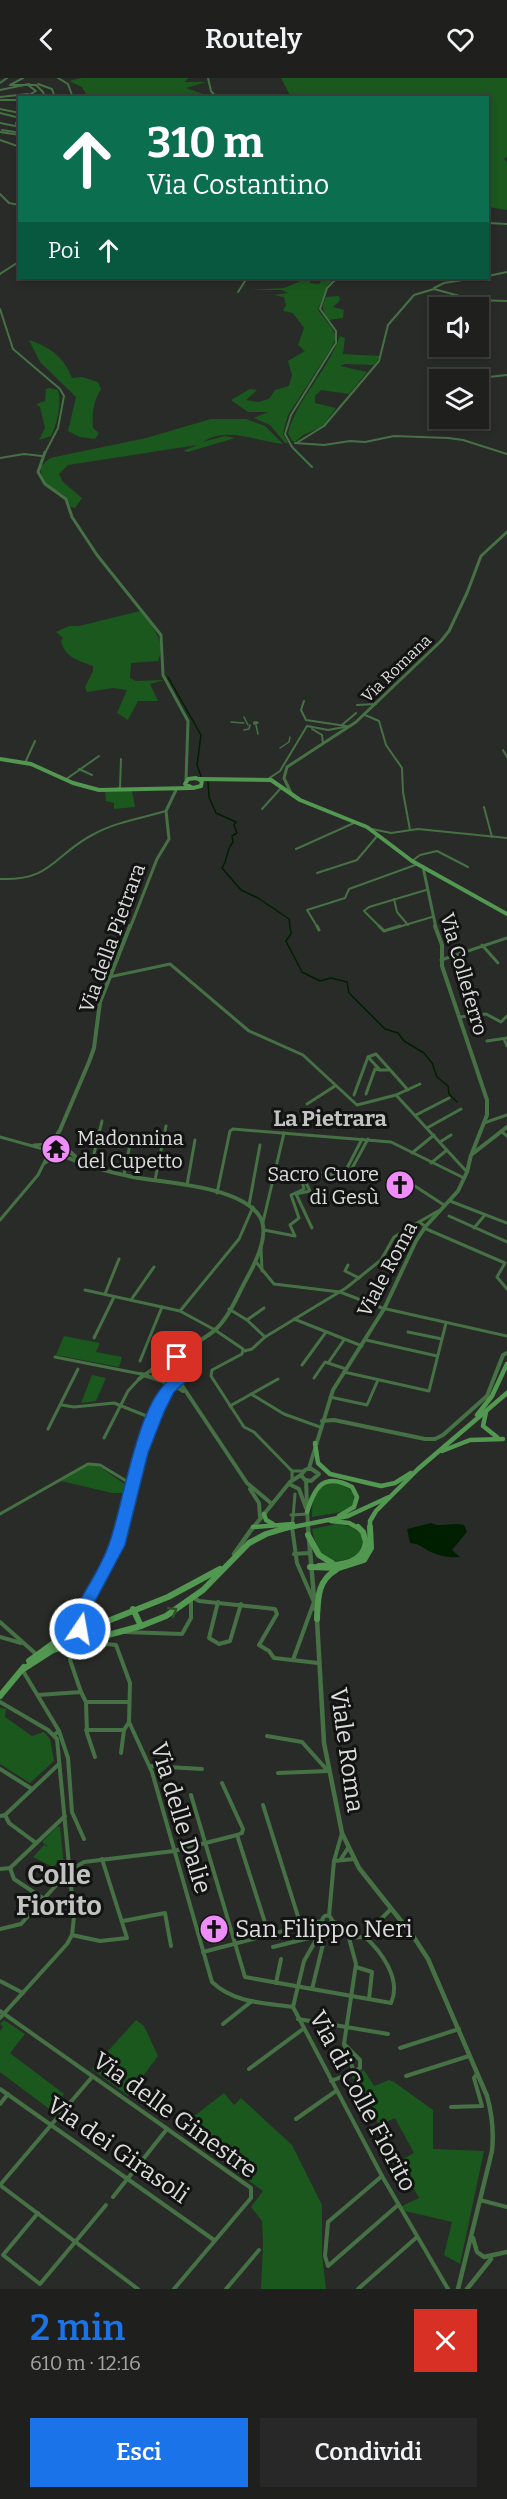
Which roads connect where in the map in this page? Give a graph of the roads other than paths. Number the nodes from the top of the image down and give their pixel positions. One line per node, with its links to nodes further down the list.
1 (7, 78): 5 (street)
2 (23, 78): 8 (street)
3 (58, 78): 15 (street)
4 (208, 78): 16 (street)
5 (0, 83)
6 (29, 84): 7 (street); 8 (street); 9 (street)
7 (34, 84): 13 (street); 14 (street)
8 (10, 85): 10 (street)
9 (22, 85): 10 (street); 11 (street)
10 (2, 90)
11 (29, 94): 12 (street); 17 (street)
12 (26, 96)
13 (44, 96)
14 (55, 96)
15 (72, 96)
16 (215, 96)
17 (0, 98): 18 (street)
18 (18, 100)
19 (18, 108): 21 (street)
20 (2, 109): 21 (street); 24 (street)
21 (9, 110): 22 (street)
22 (18, 112)
23 (0, 113): 24 (street)
24 (5, 114): 25 (street)
25 (18, 117)
26 (0, 123): 27 (street)
27 (16, 123)
28 (1, 131): 29 (street)
29 (18, 134)
30 (0, 140): 31 (street)
31 (18, 146)
32 (0, 194): 33 (street)
33 (18, 205)
34 (489, 222): 35 (street)
35 (507, 224)
36 (18, 262): 38 (street)
37 (507, 272): 39 (street)
38 (0, 274)
39 (489, 276)
40 (246, 279): 44 (street)
41 (336, 279): 52 (street)
42 (468, 279): 43 (street)
43 (434, 289): 45 (street); 49 (street)
44 (238, 292)
45 (507, 301)
46 (0, 309): 50 (street)
47 (507, 375): 48 (street)
48 (489, 377)
49 (507, 454)
50 (42, 456): 51 (street); 82 (street)
51 (0, 458)
52 (312, 467)
53 (507, 532): 55 (street, Via Romana)
54 (304, 701): 66 (street)
55 (376, 704): 56 (street); 58 (street, Via Romana)
56 (357, 705)
57 (356, 713): 66 (street)
58 (365, 715): 64 (street, Via Romana); 102 (street)
59 (244, 717): 62 (street)
60 (258, 717): 63 (street)
61 (231, 722): 62 (street)
62 (244, 723): 65 (street)
63 (257, 723): 70 (street)
64 (354, 724): 68 (street); 73 (street, Via Romana)
65 (249, 725): 69 (street)
66 (342, 725): 68 (street)
67 (306, 726): 68 (street); 73 (street); 83 (street)
68 (347, 726)
69 (244, 730)
70 (258, 734)
71 (290, 737): 74 (street)
72 (35, 741): 80 (street)
73 (323, 744): 81 (street, Via Romana)
74 (280, 748)
75 (503, 750): 77 (street)
76 (99, 756): 84 (street)
77 (507, 757)
78 (0, 759): 80 (main road)
79 (121, 759): 94 (street)
80 (25, 763): 88 (main road)
81 (287, 768): 83 (street); 96 (street)
82 (188, 769): 86 (street); 90 (street)
83 (280, 769): 87 (street)
84 (79, 770): 85 (street); 88 (street)
85 (92, 776)
86 (198, 778): 89 (main road); 90 (main road); 91 (main road)
87 (268, 779): 89 (main road); 93 (main road)
88 (65, 780): 94 (main road)
89 (213, 780): 91 (main road)
90 (185, 782): 92 (main road); 95 (main road)
91 (202, 784): 92 (main road)
92 (191, 788): 95 (main road)
93 (281, 788): 96 (main road); 98 (street)
94 (110, 790): 95 (main road)
95 (176, 790): 99 (street, Via della Pietrara)
96 (293, 797): 100 (main road)
97 (484, 807): 105 (street)
98 (262, 809)
99 (166, 811): 113 (street); 126 (street, Via della Pietrara)
100 (356, 822): 101 (main road); 108 (street)
101 (367, 827): 103 (main road); 104 (street)
102 (410, 830): 104 (street); 105 (street)
103 (377, 834): 104 (street); 107 (main road); 112 (street)
104 (389, 834): 107 (street)
105 (492, 837): 106 (street)
106 (507, 838)
107 (383, 840): 109 (main road)
108 (296, 849)
109 (412, 861): 110 (main road); 111 (street)
110 (420, 866): 114 (street, Via Colleferro); 116 (main road); 119 (street)
111 (468, 867)
112 (317, 873)
113 (0, 879)
114 (426, 890): 115 (street); 117 (street, Via Colleferro)
115 (394, 899): 118 (street); 118 (street)
116 (507, 914)
117 (432, 917): 118 (street); 123 (street, Via Colleferro)
118 (408, 925)
119 (319, 930)
120 (507, 938): 121 (street)
121 (482, 945): 122 (street); 124 (street)
122 (460, 955): 123 (street); 125 (street)
123 (441, 960): 128 (street, Via Colleferro)
124 (498, 963)
125 (466, 969)
126 (109, 978): 138 (street); 153 (street, Via della Pietrara)
127 (507, 1016): 129 (street)
128 (460, 1017): 129 (street); 149 (street, Via Colleferro)
129 (501, 1022): 130 (street)
130 (507, 1025)
131 (506, 1038): 132 (street); 133 (street)
132 (487, 1041)
133 (507, 1046)
134 (368, 1057): 135 (street); 136 (street); 141 (street)
135 (380, 1070): 136 (street); 140 (street)
136 (388, 1070): 139 (street)
137 (420, 1084): 139 (street)
138 (335, 1086): 142 (street); 144 (street)
139 (408, 1090): 142 (street)
140 (366, 1094)
141 (354, 1095)
142 (396, 1095): 147 (street)
143 (449, 1098): 147 (street)
144 (307, 1104)
145 (461, 1109): 152 (street)
146 (507, 1115): 149 (street)
147 (416, 1116): 152 (street)
148 (102, 1122): 175 (street)
149 (484, 1123): 173 (street, Via Colleferro)
150 (166, 1126): 181 (street)
151 (507, 1127): 154 (street)
152 (427, 1128): 157 (street)
153 (60, 1130): 165 (street, Via della Pietrara); 168 (street)
154 (501, 1131): 159 (street); 173 (street)
155 (284, 1133): 161 (street); 183 (street); 187 (street)
156 (132, 1134): 178 (street)
157 (434, 1135): 164 (street); 171 (street)
158 (451, 1135): 164 (street)
159 (507, 1136)
160 (0, 1137): 166 (street)
161 (362, 1139): 162 (street); 198 (street)
162 (368, 1139): 171 (street); 195 (street)
163 (195, 1140): 182 (street)
164 (440, 1142): 169 (street)
165 (52, 1143): 166 (street); 168 (street); 170 (street, Via della Pietrara)
166 (29, 1145): 170 (street)
167 (260, 1145): 186 (street)
168 (63, 1146): 172 (street); 175 (street)
169 (447, 1150): 174 (street); 177 (street)
170 (48, 1151): 172 (street); 176 (street)
171 (412, 1153): 174 (street)
172 (58, 1154): 175 (street); 176 (street)
173 (471, 1155): 177 (street, Viale Roma)
174 (432, 1163): 180 (street)
175 (89, 1165): 178 (street)
176 (42, 1167): 191 (street)
177 (467, 1172): 180 (street, Viale Roma)
178 (124, 1174): 181 (street)
179 (404, 1179): 185 (street)
180 (464, 1179): 184 (street, Viale Roma)
181 (154, 1180): 182 (street)
182 (187, 1185): 183 (street)
183 (217, 1193): 186 (street)
184 (450, 1201): 185 (street, Viale Roma); 189 (street)
185 (445, 1206): 192 (street); 196 (street, Viale Roma)
186 (251, 1207): 188 (street); 220 (street)
187 (266, 1210): 188 (street); 193 (street)
188 (258, 1212): 193 (street)
189 (485, 1215): 194 (street); 197 (street)
190 (449, 1216): 197 (street)
191 (0, 1220)
192 (419, 1222): 196 (street); 209 (street)
193 (262, 1223): 198 (street)
194 (507, 1223)
195 (312, 1228)
196 (425, 1228): 204 (street); 219 (street, Viale Roma)
197 (474, 1228): 199 (street)
198 (262, 1230): 200 (street)
199 (507, 1242)
200 (261, 1248): 202 (street); 203 (street)
201 (119, 1259): 213 (street)
202 (256, 1262): 203 (street); 207 (street); 208 (street)
203 (262, 1263): 207 (street)
204 (506, 1263): 210 (street)
205 (348, 1265): 209 (street)
206 (153, 1267): 215 (street)
207 (262, 1270): 208 (street); 212 (street)
208 (251, 1271): 218 (street)
209 (359, 1278): 212 (street)
210 (507, 1289)
211 (85, 1290): 213 (street)
212 (340, 1292): 219 (street); 221 (street)
213 (105, 1295): 214 (street)
214 (114, 1297): 215 (street); 228 (street)
215 (131, 1300): 216 (street)
216 (162, 1307): 220 (street); 239 (street)
217 (264, 1308): 222 (street)
218 (230, 1309): 222 (street); 224 (street)
219 (384, 1309): 223 (street); 232 (street, Viale Roma)
220 (180, 1311): 224 (street)
221 (294, 1319): 225 (street); 227 (street)
222 (247, 1320): 227 (street)
223 (446, 1323): 229 (street); 231 (street)
224 (215, 1330): 233 (street); 236 (street)
225 (326, 1332): 230 (street); 242 (street)
226 (408, 1332): 231 (street)
227 (265, 1337): 236 (street)
228 (94, 1338)
229 (507, 1338)
230 (345, 1339): 234 (street); 240 (street)
231 (442, 1339): 237 (street)
232 (366, 1340): 234 (street, Viale Roma); 237 (street)
233 (191, 1345): 243 (street); 248 (street)
234 (362, 1346): 246 (street, Viale Roma)
235 (507, 1350): 265 (street)
236 (244, 1351): 261 (street)
237 (437, 1356): 251 (street)
238 (55, 1357): 247 (street)
239 (140, 1361)
240 (328, 1363): 246 (street); 249 (street)
241 (507, 1364): 269 (main road)
242 (302, 1365)
243 (155, 1368): 245 (street); 247 (street); 252 (street)
244 (78, 1369): 259 (street)
245 (169, 1369): 248 (street); 252 (street)
246 (345, 1370): 251 (street); 257 (street, Viale Roma)
247 (143, 1375): 252 (street); 260 (street)
248 (176, 1376): 253 (street); 258 (street)
249 (314, 1378)
250 (278, 1379): 256 (street)
251 (378, 1380): 257 (street)
252 (163, 1381): 253 (street); 254 (street)
253 (174, 1385): 254 (street); 258 (street)
254 (169, 1389): 264 (street)
255 (507, 1393): 262 (main road)
256 (251, 1394): 261 (street); 267 (street)
257 (330, 1397): 263 (street, Viale Roma)
258 (190, 1398): 280 (street)
259 (62, 1405): 260 (street); 268 (street)
260 (121, 1405): 264 (street); 270 (street)
261 (230, 1406): 277 (street)
262 (490, 1407): 269 (main road); 271 (main road)
263 (325, 1411): 265 (street); 266 (street, Viale Roma)
264 (154, 1419): 282 (street)
265 (334, 1420): 266 (street)
266 (322, 1421): 267 (street, Viale Roma)
267 (320, 1427): 272 (street, Viale Roma)
268 (48, 1429)
269 (461, 1432): 273 (main road)
270 (104, 1438)
271 (505, 1439): 273 (main road)
272 (315, 1443): 274 (street, Viale Roma); 275 (street, Viale Roma); 276 (main road)
273 (435, 1455): 276 (main road)
274 (309, 1468): 275 (street); 278 (street)
275 (315, 1469): 279 (street, Viale Roma)
276 (418, 1469): 287 (main road)
277 (292, 1471): 278 (street); 281 (street)
278 (304, 1477): 279 (street); 281 (street); 286 (street, Viale Roma)
279 (313, 1481): 286 (street)
280 (247, 1483): 285 (street); 288 (street)
281 (290, 1483): 283 (street); 290 (street)
282 (133, 1485): 291 (street); 311 (street)
283 (281, 1492): 285 (street); 289 (street)
284 (295, 1494): 292 (street)
285 (265, 1496): 289 (street)
286 (306, 1496): 290 (street, Viale Roma)
287 (389, 1497): 294 (main road); 302 (main road)
288 (258, 1500): 289 (street); 293 (street)
289 (272, 1504): 293 (street)
290 (308, 1513): 292 (street); 294 (main road); 297 (street, Viale Roma)
291 (0, 1515)
292 (291, 1515): 300 (street)
293 (262, 1517): 295 (main road); 296 (street)
294 (327, 1520): 295 (main road); 302 (main road)
295 (276, 1526): 296 (main road); 299 (main road)
296 (254, 1527): 299 (street)
297 (308, 1535): 298 (street, Viale Roma); 302 (main road)
298 (309, 1553): 300 (street); 303 (street, Viale Roma)
299 (234, 1554): 301 (main road)
300 (294, 1554): 306 (street)
301 (227, 1564): 304 (main road); 308 (main road)
302 (337, 1566): 303 (main road); 310 (main road)
303 (310, 1567): 306 (street, Viale Roma)
304 (195, 1599): 305 (street); 309 (street); 309 (street); 313 (main road, one-way to 304)
305 (218, 1602): 307 (street); 307 (street)
306 (314, 1602): 310 (street, Viale Roma); 320 (street)
307 (241, 1604): 320 (street)
308 (133, 1609): 313 (main road); 314 (main road)
309 (193, 1609): 315 (street)
310 (317, 1619): 321 (street, Viale Roma)
311 (76, 1621): 314 (street); 317 (street)
312 (0, 1622): 318 (street)
313 (141, 1626): 315 (main road)
314 (85, 1628): 317 (main road)
315 (120, 1631): 322 (main road)
316 (0, 1637): 318 (street)
317 (58, 1640): 319 (main road)
318 (25, 1644): 319 (street)
319 (36, 1653): 322 (main road)
320 (294, 1660): 321 (street)
321 (318, 1663): 341 (street, Viale Roma)
322 (22, 1670): 324 (street); 325 (main road)
323 (81, 1692): 324 (street); 327 (street); 328 (street)
324 (38, 1695): 332 (street)
325 (0, 1696)
326 (0, 1702): 333 (street)
327 (86, 1702): 328 (street); 330 (street)
328 (129, 1702): 329 (street)
329 (129, 1722): 331 (street); 338 (street, Via delle Dalie)
330 (86, 1730): 331 (street); 336 (street)
331 (124, 1730): 335 (street)
332 (59, 1731): 333 (street); 351 (street)
333 (54, 1735): 337 (street)
334 (267, 1736): 341 (street)
335 (121, 1753)
336 (95, 1757)
337 (59, 1763): 344 (street); 348 (street)
338 (150, 1766): 340 (street); 356 (street, Via delle Dalie)
339 (0, 1769): 344 (street)
340 (202, 1770)
341 (328, 1771): 342 (street); 349 (street, Viale Roma)
342 (278, 1773)
343 (222, 1784): 350 (street)
344 (32, 1789): 347 (street)
345 (191, 1795): 353 (street)
346 (263, 1805): 368 (street)
347 (3, 1815): 352 (street)
348 (65, 1816): 352 (street); 363 (street)
349 (342, 1833): 354 (street, Viale Roma); 355 (street, Via di Colle Fiorito)
350 (237, 1835): 353 (street); 371 (street)
351 (84, 1839)
352 (36, 1843): 361 (street)
353 (206, 1844): 356 (street); 375 (street)
354 (348, 1847): 355 (street); 358 (street); 359 (street, Viale Roma)
355 (337, 1849): 360 (street, Via di Colle Fiorito)
356 (174, 1851): 357 (street); 378 (street, Via delle Dalie)
357 (102, 1858): 363 (street); 366 (street)
358 (341, 1859): 359 (street); 360 (street)
359 (354, 1859): 365 (street, Viale Roma)
360 (334, 1861): 367 (street, Via di Colle Fiorito)
361 (10, 1868): 362 (street); 364 (street)
362 (0, 1869)
363 (69, 1871): 364 (street); 370 (street)
364 (44, 1899): 369 (street)
365 (391, 1909): 373 (street); 396 (street, Viale Roma)
366 (123, 1921): 370 (street); 376 (street)
367 (327, 1921): 368 (street); 372 (street, Via di Colle Fiorito); 374 (street); 384 (street)
368 (301, 1926): 371 (street)
369 (0, 1929)
370 (72, 1935): 385 (street)
371 (269, 1935): 375 (street)
372 (317, 1936): 377 (street); 383 (street, Via di Colle Fiorito)
373 (364, 1936): 374 (street); 387 (street)
374 (349, 1938): 380 (street)
375 (235, 1944): 378 (street); 382 (street)
376 (171, 1946)
377 (273, 1947)
378 (203, 1952): 388 (street, Via delle Dalie)
379 (281, 1959): 382 (street)
380 (356, 1967): 386 (street); 387 (street)
381 (0, 1981): 385 (street)
382 (276, 1983): 383 (street)
383 (298, 1987): 384 (street); 389 (street, Via di Colle Fiorito)
384 (312, 1990): 386 (street)
385 (23, 1993): 390 (street)
386 (351, 1996): 387 (street); 394 (street)
387 (369, 1999)
388 (252, 2001): 389 (street, Via delle Dalie); 393 (street)
389 (293, 2007): 392 (street, Via di Colle Fiorito)
390 (2, 2013): 391 (street); 404 (street, Via delle Ginestre)
391 (0, 2018)
392 (298, 2019): 394 (street); 395 (street, Via di Colle Fiorito)
393 (223, 2024)
394 (346, 2027): 397 (street); 398 (street)
395 (303, 2029): 401 (street); 406 (street, Via di Colle Fiorito)
396 (459, 2029): 399 (street); 400 (street, Viale Roma)
397 (388, 2034)
398 (344, 2044): 402 (street); 402 (street)
399 (400, 2048)
400 (471, 2055): 403 (street, Viale Roma); 405 (street)
401 (249, 2069)
402 (354, 2072): 406 (street)
403 (478, 2073): 411 (street); 419 (street, Viale Roma)
404 (92, 2076): 413 (street); 414 (street, Via delle Ginestre)
405 (406, 2076)
406 (331, 2081): 408 (street, Via di Colle Fiorito)
407 (0, 2089): 409 (street, Via dei Girasoli)
408 (336, 2091): 412 (street); 415 (street, Via di Colle Fiorito)
409 (8, 2094): 410 (street); 413 (street, Via dei Girasoli)
410 (0, 2104)
411 (451, 2107)
412 (296, 2119)
413 (51, 2125): 416 (street, Via dei Girasoli); 417 (street)
414 (167, 2129): 416 (street); 427 (street, Via delle Ginestre)
415 (382, 2176): 421 (street, Via di Colle Fiorito); 421 (street)
416 (128, 2179): 418 (street); 427 (street, Via dei Girasoli)
417 (0, 2185): 423 (street)
418 (113, 2197)
419 (480, 2200): 422 (street); 424 (street, Viale Roma)
420 (106, 2205): 426 (street)
421 (398, 2205): 425 (street, Via di Colle Fiorito)
422 (507, 2207)
423 (38, 2213): 426 (street); 426 (street)
424 (472, 2235): 430 (street); 436 (street, Viale Roma)
425 (417, 2237): 434 (street); 435 (street, Via di Colle Fiorito)
426 (75, 2241): 431 (street)
427 (214, 2241): 432 (street, Via delle Ginestre)
428 (259, 2250): 433 (street)
429 (507, 2252): 430 (street)
430 (492, 2258): 437 (street)
431 (138, 2289)
432 (174, 2289)
433 (226, 2289)
434 (358, 2289)
435 (448, 2289)
436 (458, 2289)
437 (467, 2289)

